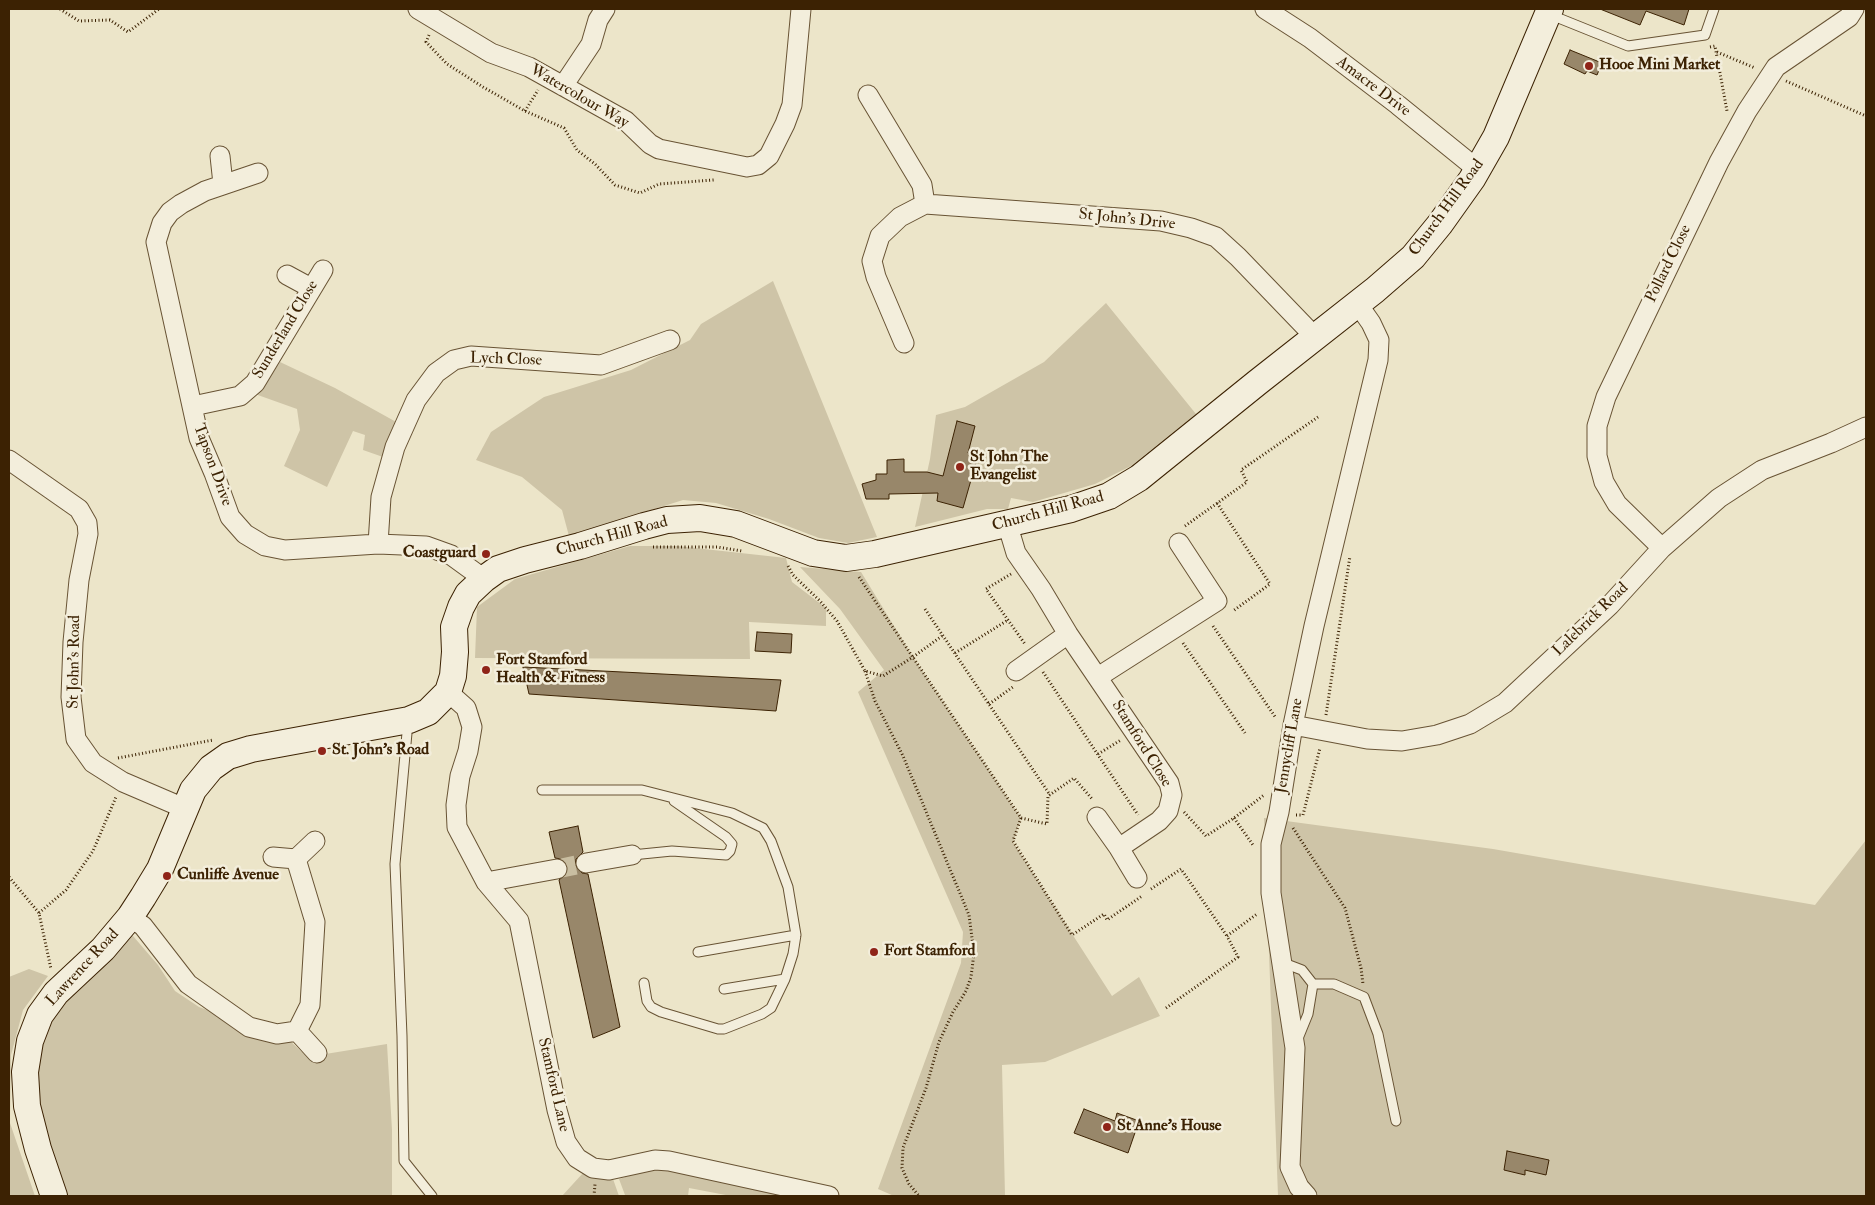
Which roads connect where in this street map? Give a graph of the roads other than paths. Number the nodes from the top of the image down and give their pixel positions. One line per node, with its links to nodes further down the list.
1 (418, 9): 7 (street, Watercolour Way)
2 (606, 9): 9 (street)
3 (801, 9): 9 (street, Watercolour Way)
4 (1265, 9): 12 (street, Amacre Drive)
5 (1714, 9): 8 (lane)
6 (1854, 9): 29 (street, Pollard Close)
7 (438, 14): 9 (street, Watercolour Way)
8 (1546, 18): 12 (street, Church Hill Road)
9 (563, 86)
10 (868, 95): 15 (street)
11 (220, 156): 14 (street)
12 (1477, 169): 19 (street, Church Hill Road)
13 (258, 174): 14 (street, Tapson Drive)
14 (223, 184): 23 (street, Tapson Drive)
15 (925, 204): 20 (street, St John's Drive); 22 (street)
16 (323, 270): 18 (street, Sunderland Close)
17 (287, 275): 18 (street)
18 (311, 288): 23 (street, Sunderland Close)
19 (1357, 303): 20 (street, Church Hill Road); 36 (street, Jennycliff Lane)
20 (1315, 338): 26 (street, Church Hill Road)
21 (670, 340): 28 (street, Lych Close)
22 (904, 343)
23 (192, 406): 28 (street, Tapson Drive)
24 (1866, 427): 29 (street, Lalebrick Road)
25 (9, 460): 39 (street, St John's Road)
26 (1007, 523): 30 (street, Church Hill Road); 31 (street, Stamford Close)
27 (1179, 543): 33 (street)
28 (378, 544): 30 (street, Tapson Drive)
29 (1662, 548): 36 (street, Lalebrick Road)
30 (484, 578): 34 (street, Church Hill Road)
31 (1068, 634): 32 (street); 33 (street, Stamford Close)
32 (1016, 671)
33 (1098, 677): 42 (street, Stamford Close)
34 (448, 692): 35 (street); 49 (street, Stamford Lane)
35 (408, 720): 39 (street); 63 (lane)
36 (1292, 732): 53 (street, Jennycliff Lane)
37 (542, 790): 38 (lane)
38 (667, 797): 43 (lane); 51 (lane)
39 (186, 809): 50 (street, Lawrence Road)
40 (1096, 817): 42 (street)
41 (315, 841): 45 (street)
42 (1119, 848): 48 (street)
43 (632, 855): 46 (street)
44 (272, 857): 45 (street)
45 (296, 859): 58 (street)
46 (586, 863)
47 (557, 869): 49 (street)
48 (1136, 878)
49 (486, 882): 64 (street, Stamford Lane)
50 (130, 917): 58 (street); 62 (street, Lawrence Road)
51 (796, 935): 52 (lane); 54 (lane)
52 (698, 952)
53 (1280, 962): 56 (lane); 59 (street, Jennycliff Lane)
54 (786, 978): 55 (lane); 57 (lane)
55 (644, 983)
56 (1312, 984): 59 (lane); 61 (lane)
57 (724, 990)
58 (297, 1031): 60 (street)
59 (1295, 1048): 65 (street, Jennycliff Lane)
60 (317, 1053)
61 (1396, 1121)
62 (54, 1196)
63 (432, 1196)
64 (829, 1196)
65 (1307, 1196)

